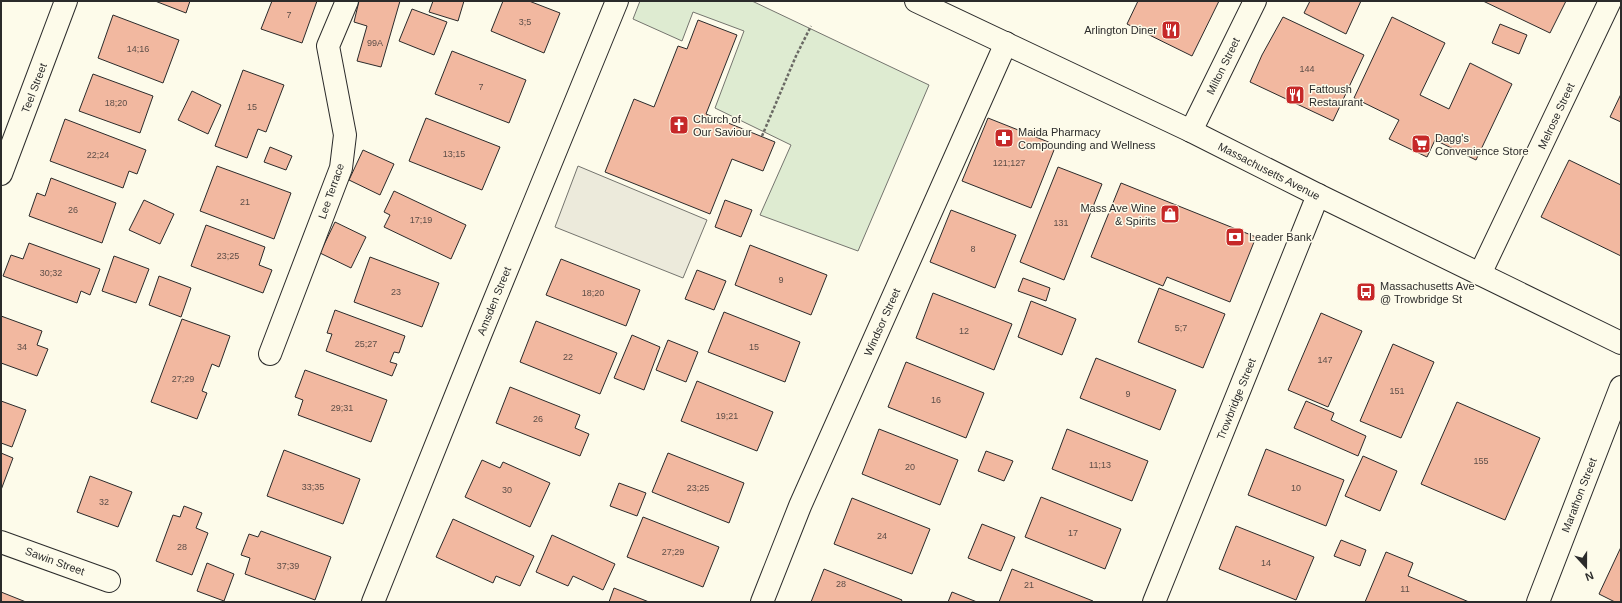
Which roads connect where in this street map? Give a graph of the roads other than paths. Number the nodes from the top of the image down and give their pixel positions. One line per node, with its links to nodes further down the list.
1 (66, 1): 9 (main road, Teel Street)
2 (347, 1): 13 (main road, Lee Terrace)
3 (617, 1): 17 (main road, Amsden Street)
4 (916, 1): 7 (main road, Massachusetts Avenue)
5 (1255, 1): 8 (main road, Milton Street)
6 (1610, 1): 11 (main road, Melrose Street)
7 (1006, 43): 8 (main road, Massachusetts Avenue); 18 (main road, Windsor Street)
8 (1191, 131): 10 (main road, Massachusetts Avenue)
9 (1, 174)
10 (1318, 195): 11 (main road, Massachusetts Avenue); 19 (main road, Trowbridge Street)
11 (1480, 274): 12 (main road, Massachusetts Avenue)
12 (1621, 343)
13 (270, 354)
14 (1621, 387): 20 (main road, Marathon Street)
15 (1, 542): 16 (main road, Sawin Street)
16 (109, 581)
17 (373, 602)
18 (762, 602)
19 (1154, 602)
20 (1538, 602)

